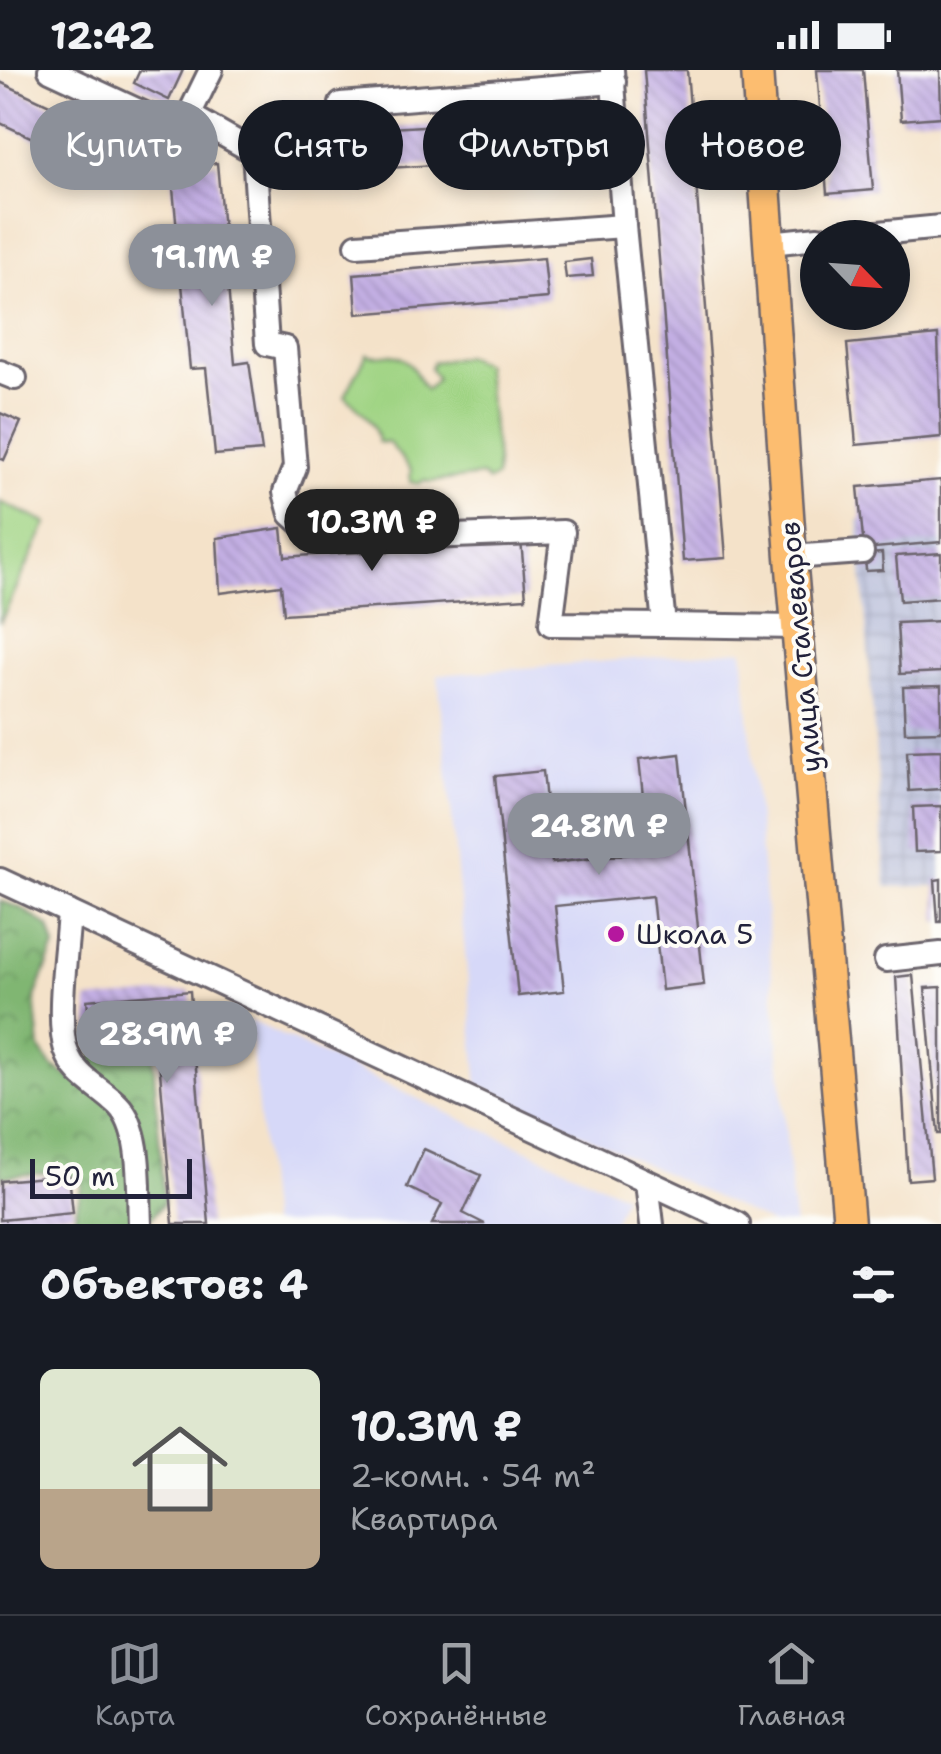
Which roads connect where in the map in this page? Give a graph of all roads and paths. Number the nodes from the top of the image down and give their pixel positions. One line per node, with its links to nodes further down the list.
1 (50, 70): 5 (lane)
2 (210, 70): 6 (lane)
3 (757, 70): 13 (main road, улица Сталеваров)
4 (613, 76): 7 (lane); 9 (lane)
5 (115, 100)
6 (197, 100)
7 (380, 100)
8 (218, 131): 17 (lane)
9 (624, 226): 14 (lane); 17 (lane)
10 (941, 228): 11 (lane)
11 (910, 231)
12 (800, 240): 13 (lane)
13 (768, 243): 16 (main road, улица Сталеваров)
14 (357, 245)
15 (862, 552): 16 (lane)
16 (791, 558): 18 (main road, улица Сталеваров)
17 (664, 625): 18 (lane)
18 (797, 626): 27 (main road, улица Сталеваров)
19 (0, 880): 20 (lane)
20 (69, 912): 23 (lane); 24 (lane)
21 (941, 954): 22 (lane)
22 (886, 960)
23 (647, 1182): 25 (lane); 26 (lane)
24 (140, 1224)
25 (652, 1224)
26 (738, 1224)
27 (849, 1224)

